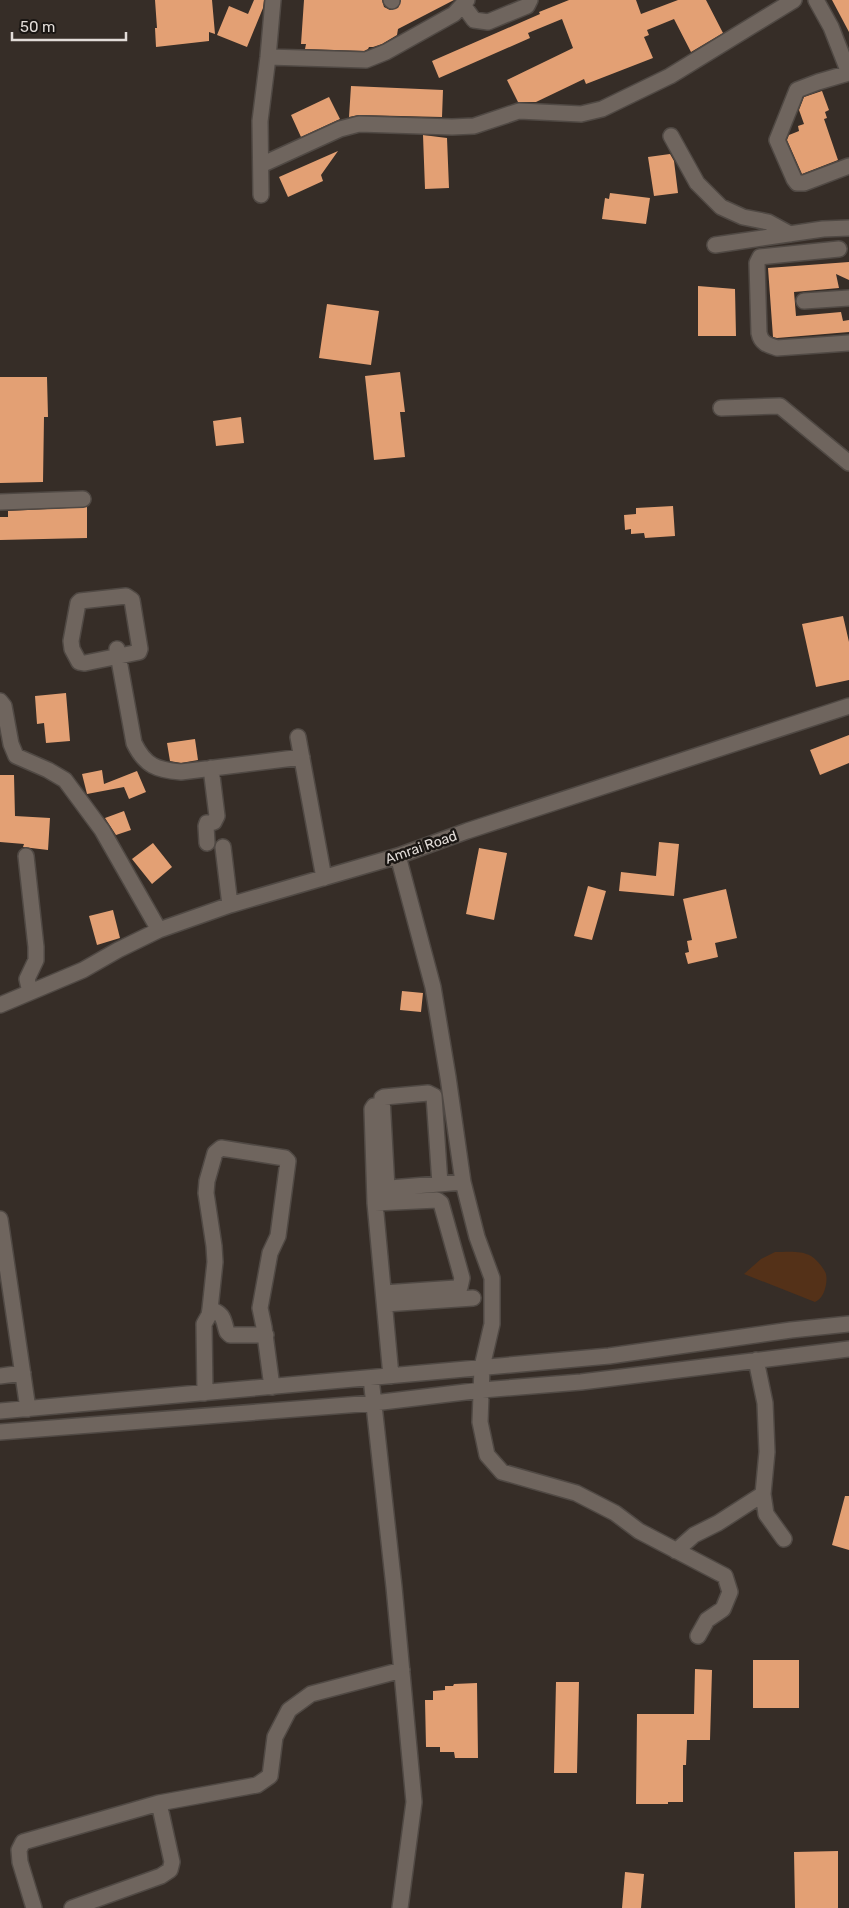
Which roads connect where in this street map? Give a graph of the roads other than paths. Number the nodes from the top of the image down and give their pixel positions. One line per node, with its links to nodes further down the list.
1 (273, 0): 6 (street)
2 (530, 0): 5 (street)
3 (794, 0): 9 (street)
4 (816, 0): 7 (street)
5 (465, 2): 6 (street)
6 (268, 57): 9 (street)
7 (849, 73): 10 (street)
8 (671, 136): 14 (street)
9 (261, 166): 11 (street)
10 (849, 166)
11 (261, 196)
12 (849, 228): 13 (street)
13 (823, 229): 14 (street); 18 (street)
14 (790, 234): 15 (street)
15 (715, 245)
16 (849, 298): 17 (street)
17 (804, 301)
18 (849, 343)
19 (721, 408): 20 (street)
20 (849, 464)
21 (82, 499): 22 (street)
22 (0, 502)
23 (117, 653): 23 (street); 28 (street)
24 (0, 701): 35 (street)
25 (849, 706): 32 (street, Amrai Road)
26 (298, 737): 27 (street)
27 (302, 757): 28 (street); 33 (street)
28 (211, 768): 29 (street)
29 (207, 843)
30 (223, 847): 34 (street)
31 (26, 856): 36 (street)
32 (398, 856): 33 (street, Amrai Road); 38 (street)
33 (324, 878): 34 (street, Amrai Road)
34 (230, 905): 35 (street, Amrai Road)
35 (159, 930): 36 (street, Amrai Road)
36 (30, 992): 37 (street, Amrai Road)
37 (0, 1005)
38 (463, 1182): 39 (street); 50 (street)
39 (440, 1184): 40 (street); 40 (street)
40 (379, 1194): 43 (street); 43 (street)
41 (0, 1220): 51 (street)
42 (473, 1298): 43 (street)
43 (384, 1299): 53 (street)
44 (210, 1309): 46 (street); 46 (street); 58 (street)
45 (849, 1324): 48 (street)
46 (266, 1335): 56 (street)
47 (849, 1349): 49 (street)
48 (579, 1359): 50 (street); 55 (street)
49 (756, 1360): 55 (street); 63 (street)
50 (482, 1368): 53 (street); 57 (street)
51 (23, 1373): 52 (street); 60 (street)
52 (0, 1376)
53 (391, 1376): 54 (street)
54 (371, 1378): 56 (street); 59 (street)
55 (581, 1382): 57 (street)
56 (272, 1387): 58 (street)
57 (482, 1390): 59 (street); 65 (street)
58 (205, 1393): 60 (street)
59 (374, 1403): 62 (street); 67 (street)
60 (28, 1409): 61 (street)
61 (0, 1412)
62 (0, 1432)
63 (763, 1494): 64 (street); 65 (street)
64 (784, 1539)
65 (676, 1550): 66 (street)
66 (698, 1636)
67 (402, 1670): 68 (street); 71 (street)
68 (159, 1803): 69 (street); 70 (street)
69 (34, 1908)
70 (72, 1908)
71 (400, 1908)

